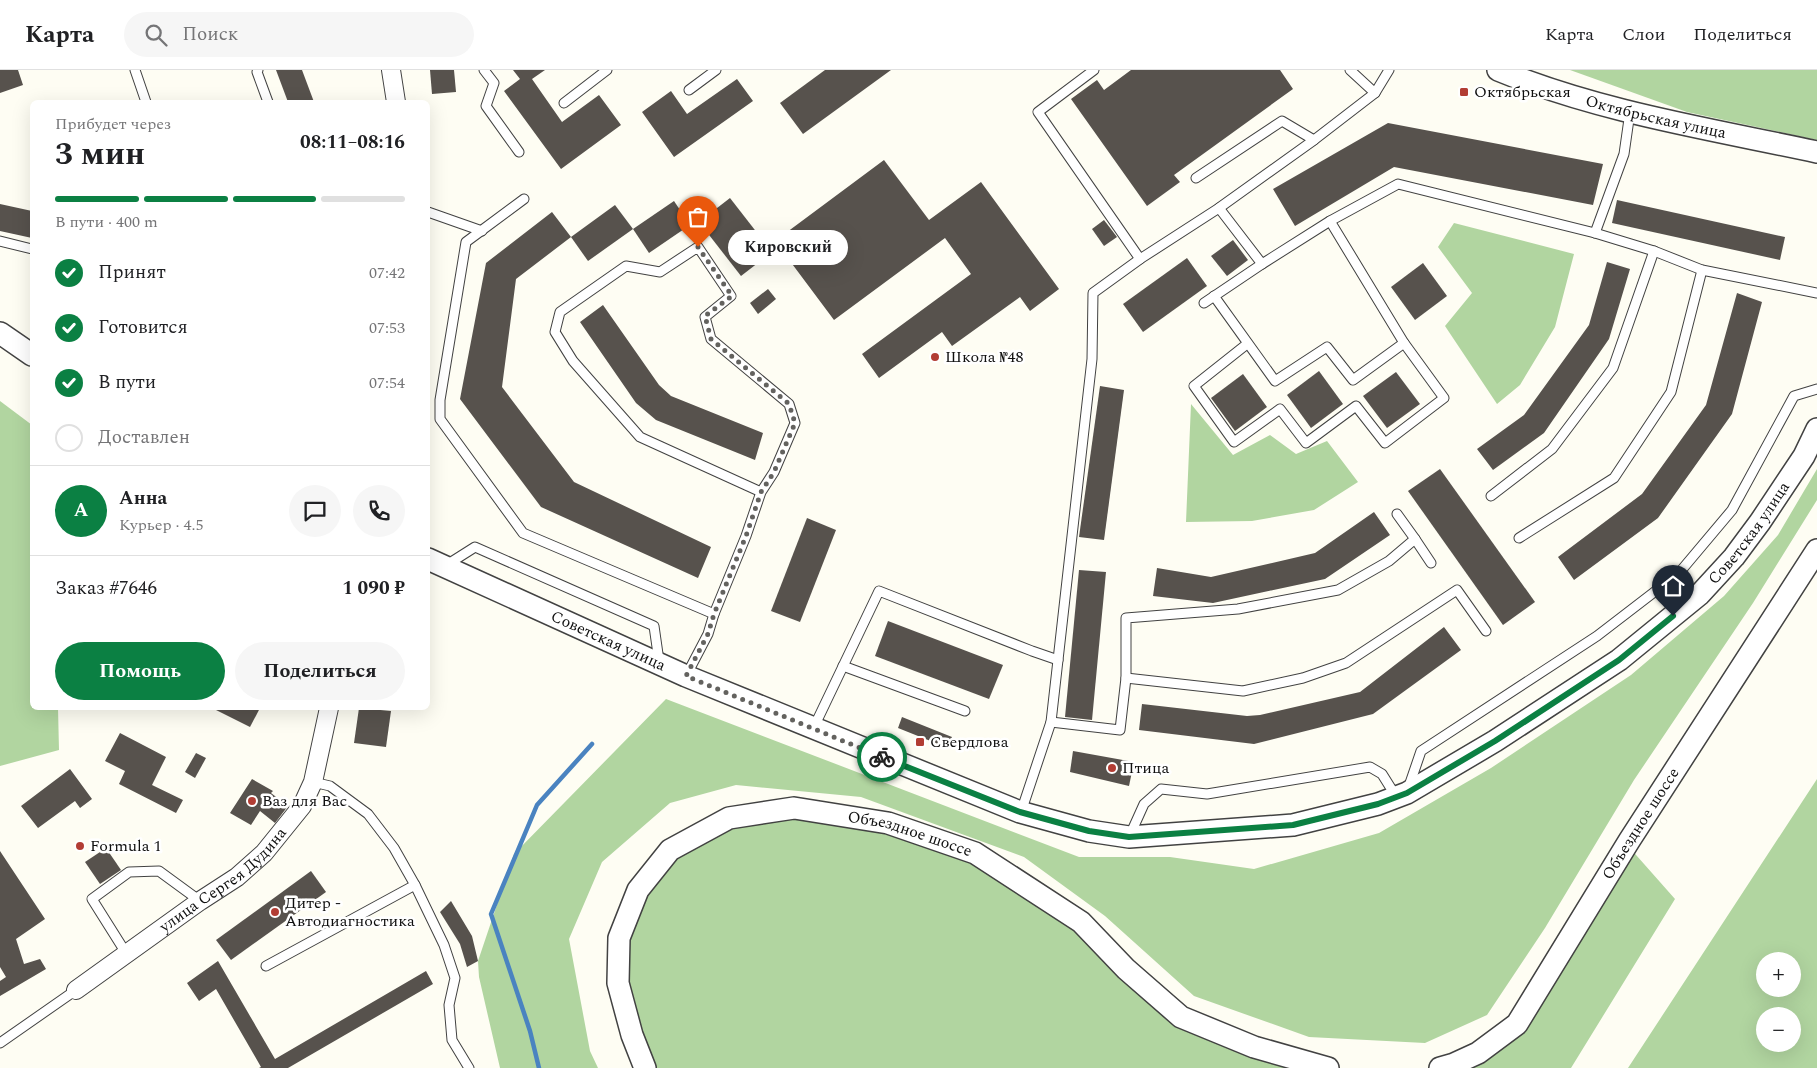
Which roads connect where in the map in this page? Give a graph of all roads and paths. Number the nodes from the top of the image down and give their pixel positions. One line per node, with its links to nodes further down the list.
1 (136, 70): 13 (lane)
2 (258, 70): 14 (lane)
3 (391, 70): 15 (street)
4 (484, 70): 19 (lane)
5 (607, 70): 16 (lane)
6 (716, 70): 11 (lane)
7 (1094, 70): 31 (lane)
8 (1350, 70): 12 (lane)
9 (1389, 70): 12 (lane)
10 (1498, 70): 17 (street, Октябрьская улица)
11 (689, 90)
12 (1375, 93): 18 (lane)
13 (145, 100)
14 (267, 100)
15 (396, 100)
16 (564, 103)
17 (1630, 112): 20 (street, Октябрьская улица); 27 (lane)
18 (1314, 140): 21 (lane); 23 (lane)
19 (519, 152)
20 (1817, 152)
21 (1196, 178)
22 (524, 199): 26 (lane)
23 (1219, 208): 31 (lane); 32 (lane)
24 (430, 213): 26 (lane)
25 (1330, 221): 27 (lane); 32 (lane); 38 (lane)
26 (482, 231): 51 (lane)
27 (1595, 234): 30 (lane)
28 (0, 241): 29 (lane)
29 (30, 248)
30 (1654, 252): 33 (lane); 44 (lane)
31 (1140, 259): 53 (lane)
32 (1262, 264): 35 (lane)
33 (1702, 270): 34 (lane); 46 (lane)
34 (1817, 293)
35 (1214, 296): 36 (lane); 39 (lane)
36 (1204, 303)
37 (0, 333): 40 (street)
38 (1404, 343): 39 (lane); 39 (lane)
39 (1247, 344)
40 (30, 354)
41 (1817, 388): 63 (lane)
42 (1817, 429): 63 (street, Советская улица)
43 (761, 492): 43 (lane); 51 (lane)
44 (1491, 496)
45 (1397, 514): 47 (lane)
46 (1519, 538)
47 (1415, 539): 50 (lane); 57 (lane)
48 (1817, 550): 75 (street, Объездное шоссе)
49 (436, 562): 54 (street, Советская улица); 54 (lane)
50 (1431, 563)
51 (714, 614): 56 (lane)
52 (1486, 631): 57 (lane)
53 (1058, 660): 55 (lane); 60 (lane)
54 (659, 664): 56 (street, Советская улица)
55 (843, 666): 59 (lane); 61 (lane)
56 (686, 676): 61 (street, Советская улица)
57 (1126, 678): 60 (lane)
58 (329, 710): 62 (street, улица Сергея Дудина)
59 (965, 711)
60 (1051, 722): 64 (lane)
61 (813, 729): 64 (street, Советская улица)
62 (314, 782): 66 (lane); 67 (street, улица Сергея Дудина)
63 (1402, 796): 65 (street, Советская улица); 65 (lane)
64 (1020, 812): 65 (street, Советская улица)
65 (1129, 837)
66 (416, 885): 69 (lane); 72 (lane)
67 (200, 901): 68 (street, улица Сергея Дудина); 68 (lane)
68 (126, 953): 70 (street, улица Сергея Дудина)
69 (266, 966)
70 (76, 990): 71 (lane)
71 (0, 1043)
72 (468, 1068)
73 (646, 1068): 74 (street, Объездное шоссе)
74 (1328, 1068)
75 (1440, 1068)

